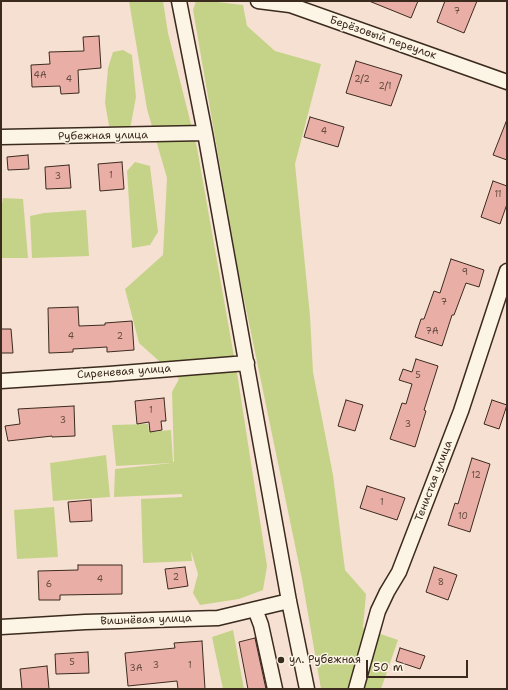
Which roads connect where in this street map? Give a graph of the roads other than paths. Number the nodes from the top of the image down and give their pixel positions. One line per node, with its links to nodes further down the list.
1 (179, 1): 4 (street)
2 (258, 1): 3 (street, Берёзовый переулок)
3 (507, 82)
4 (205, 133): 5 (street, Рубежная улица); 7 (street)
5 (1, 137)
6 (507, 271): 14 (street, Тенистая улица)
7 (247, 363): 8 (street, Сиреневая улица); 9 (street)
8 (1, 381)
9 (289, 601): 10 (street, Вишнёвая улица); 13 (street)
10 (255, 609): 11 (street, Вишнёвая улица); 12 (street)
11 (1, 627)
12 (275, 689)
13 (307, 689)
14 (356, 689)

